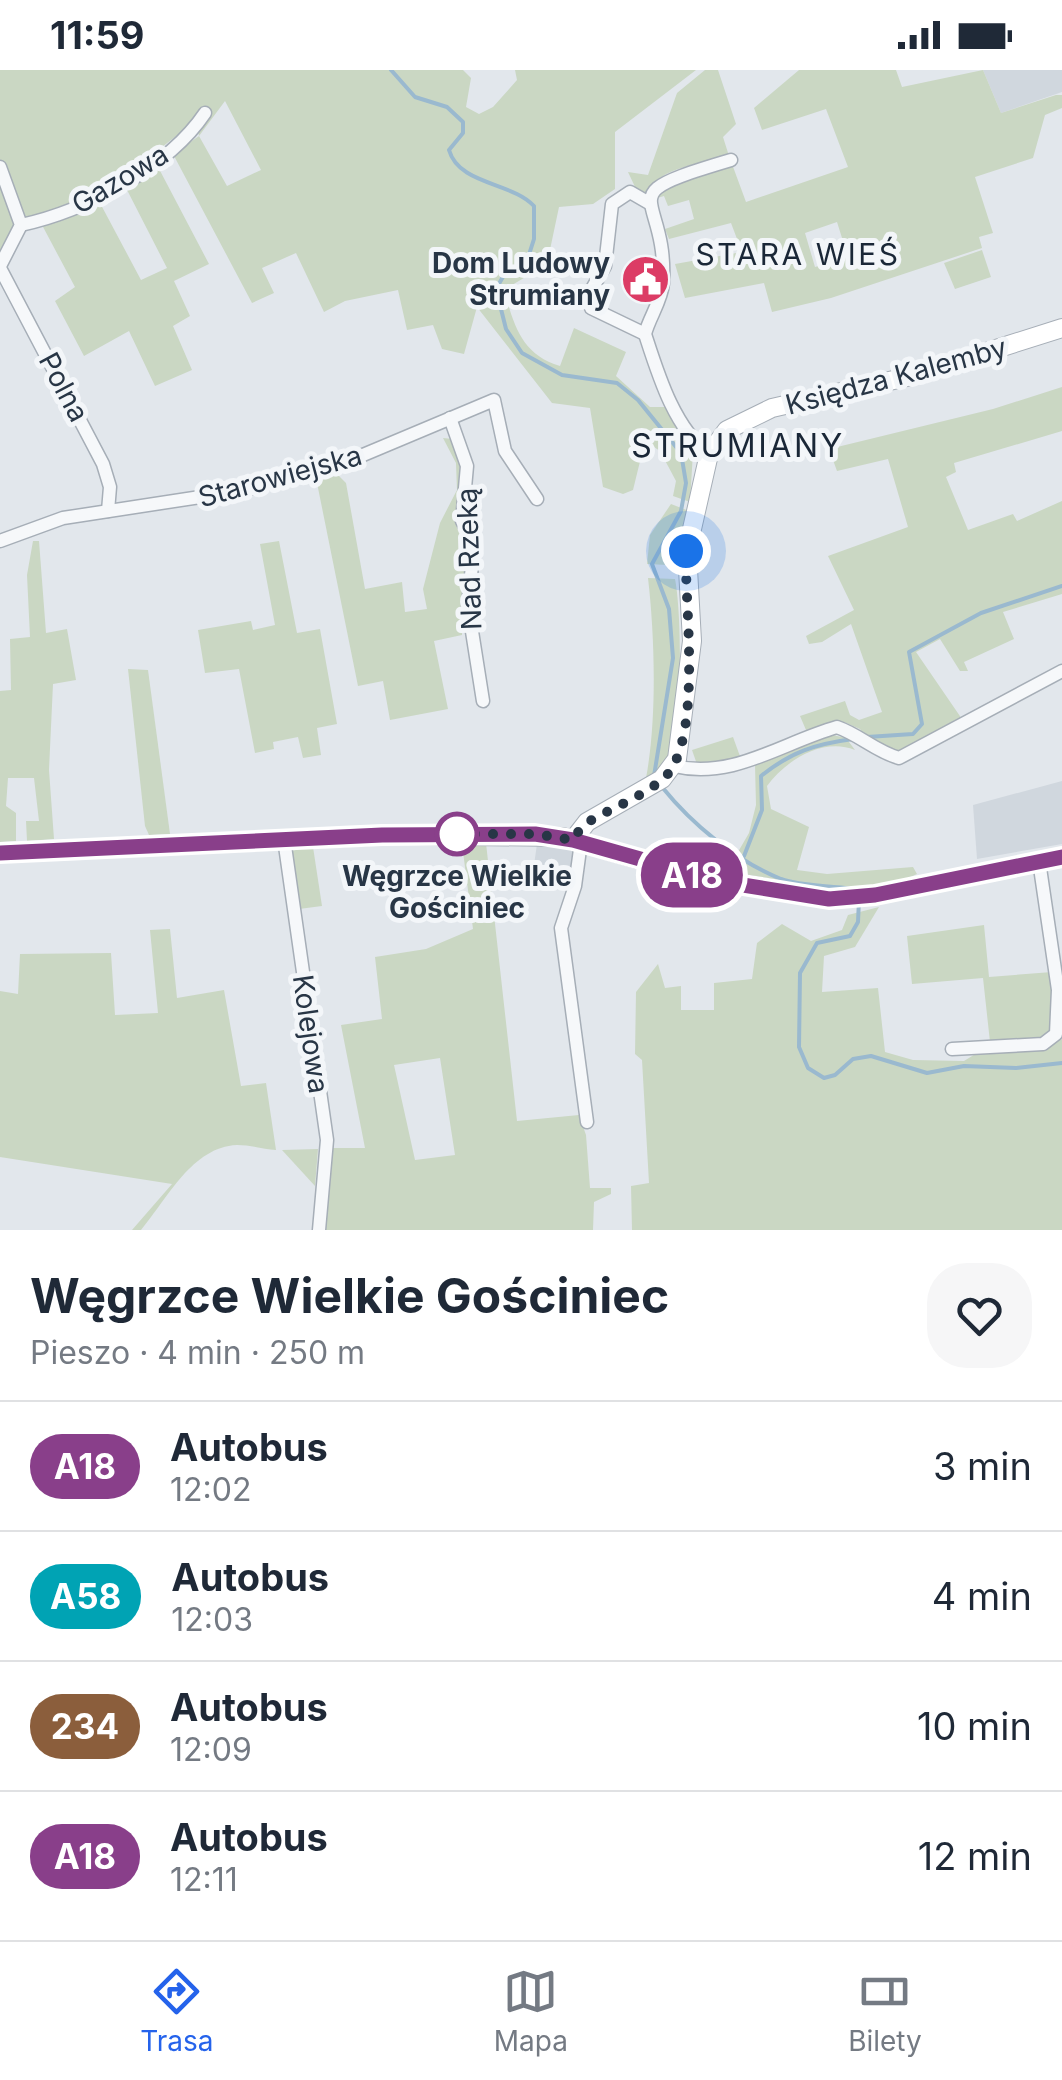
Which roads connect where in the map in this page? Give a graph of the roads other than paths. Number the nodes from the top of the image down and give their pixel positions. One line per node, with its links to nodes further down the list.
1 (205, 113): 5 (street, Gazowa)
2 (731, 160): 4 (street)
3 (0, 168): 5 (street)
4 (649, 202): 8 (street); 8 (street)
5 (21, 225): 6 (street, Polna)
6 (0, 267): 12 (street, Polna)
7 (1062, 328): 10 (street, Księdza Kalemby)
8 (645, 334): 10 (street)
9 (450, 418): 11 (street, Starowiejska); 12 (street, Starowiejska); 15 (street, Nad Rzeką)
10 (709, 454): 16 (street)
11 (537, 498)
12 (108, 512): 13 (street, Starowiejska)
13 (0, 541)
14 (1062, 671): 16 (street)
15 (483, 701)
16 (674, 766): 18 (street)
17 (284, 839): 18 (street); 19 (street); 25 (street, Kolejowa)
18 (577, 841): 21 (street); 24 (street)
19 (0, 852)
20 (1062, 857): 21 (street)
21 (1040, 860): 22 (street)
22 (1060, 991): 23 (street)
23 (952, 1049)
24 (586, 1122)
25 (319, 1230)

